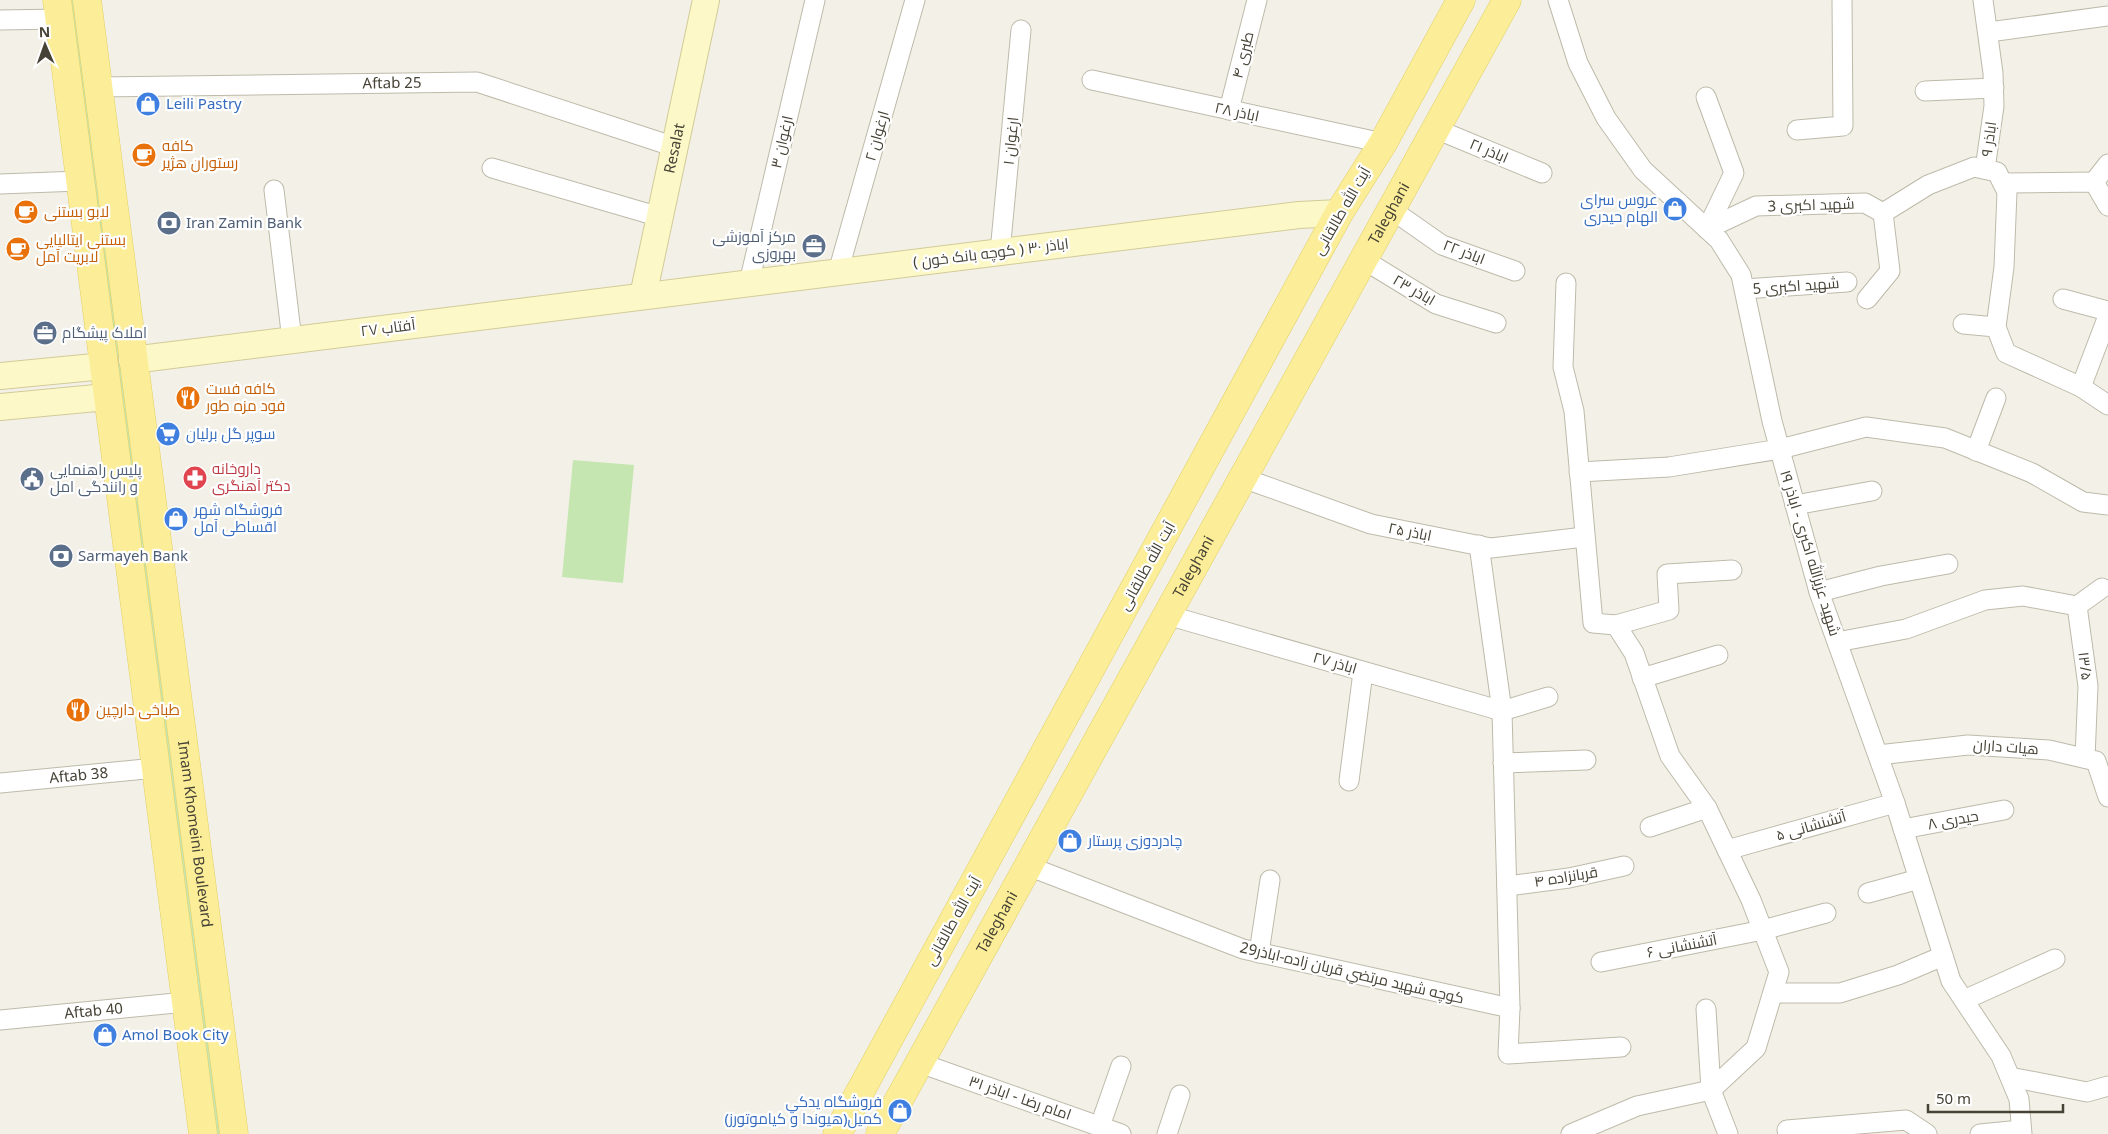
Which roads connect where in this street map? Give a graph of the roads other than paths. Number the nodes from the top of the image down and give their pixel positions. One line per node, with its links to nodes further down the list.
1 (87, 0): 19 (main road, Imam Khomeini Boulevard)
2 (706, 0): 28 (main road, Resalat)
3 (815, 0): 49 (street, ارغوان ۳)
4 (915, 0): 47 (street, ارغوان ۲)
5 (1257, 0): 24 (street, طبری ۴)
6 (1461, 0): 14 (main road, آیت الله طالقانی)
7 (1507, 0): 17 (main road, Taleghani)
8 (1558, 0): 43 (street, شهید عزیزالله اکبری - اباذر ۱۹)
9 (1842, 0): 26 (street)
10 (1984, 0): 16 (street, اباذر ۹)
11 (59, 9): 13 (street); 33 (main road, Imam Khomeini Boulevard)
12 (2108, 16): 16 (street)
13 (0, 20)
14 (1446, 28): 17 (main road); 23 (main road, آیت الله طالقانی)
15 (1021, 30): 44 (street, ارغوان ۱)
16 (1988, 32): 20 (street, اباذر ۹)
17 (1481, 46): 25 (main road, Taleghani)
18 (1092, 80): 24 (street, اباذر ۲۸)
19 (98, 87): 28 (street, Aftab 25); 62 (main road, Imam Khomeini Boulevard)
20 (1994, 88): 21 (street); 31 (street, اباذر ۹)
21 (1925, 91)
22 (1706, 97): 43 (street)
23 (1401, 109): 25 (main road); 27 (main road, آیت الله طالقانی)
24 (1229, 110): 27 (street, اباذر ۲۸)
25 (1436, 129): 32 (street, اباذر ۲۱); 39 (main road, Taleghani)
26 (1797, 130)
27 (1382, 143): 40 (main road, آیت الله طالقانی)
28 (675, 147): 42 (main road, Resalat)
29 (2108, 164): 34 (street)
30 (492, 168): 42 (street)
31 (1985, 169): 35 (street, اباذر ۹); 41 (street)
32 (1542, 173)
33 (80, 181): 36 (street); 61 (main road, Imam Khomeini Boulevard)
34 (2094, 182): 35 (street); 38 (street)
35 (2002, 183): 59 (street)
36 (0, 184)
37 (274, 190): 60 (street)
38 (2108, 206)
39 (1392, 210): 45 (main road, Taleghani); 46 (street, اباذر ۲۲)
40 (1339, 213): 44 (main road, اباذر ۳۰ ( کوچه بانک خون )); 137 (main road, آیت الله طالقانی)
41 (1882, 213): 43 (street, شهید اکبری 3); 53 (street)
42 (660, 217): 52 (main road, Resalat)
43 (1707, 229): 51 (street, شهید عزیزالله اکبری - اباذر ۱۹)
44 (1000, 252): 47 (main road, اباذر ۳۰ ( کوچه بانک خون ))
45 (1364, 260): 57 (street, اباذر ۲۳); 72 (main road, Taleghani)
46 (1515, 271)
47 (838, 272): 49 (main road, اباذر ۳۰ ( کوچه بانک خون ))
48 (1846, 282): 51 (street, شهید اکبری 5)
49 (749, 283): 52 (main road, اباذر ۳۰ ( کوچه بانک خون ))
50 (1566, 283): 71 (street)
51 (1744, 289): 69 (street, شهید عزیزالله اکبری - اباذر ۱۹)
52 (643, 296): 60 (main road, آفتاب ۲۷)
53 (1867, 299)
54 (2063, 299): 55 (street)
55 (2108, 310)
56 (2108, 316): 64 (street)
57 (1496, 323)
58 (1963, 324): 59 (street)
59 (1996, 327): 64 (street)
60 (292, 340): 62 (main road, آفتاب ۲۷)
61 (104, 359): 63 (main road); 66 (main road, Imam Khomeini Boulevard)
62 (132, 360): 110 (main road, Imam Khomeini Boulevard)
63 (0, 376)
64 (2081, 387): 67 (street)
65 (1996, 398): 70 (street)
66 (109, 402): 68 (main road); 95 (main road, Imam Khomeini Boulevard)
67 (2108, 405)
68 (0, 407)
69 (1780, 449): 70 (street); 71 (street); 74 (street, شهید عزیزالله اکبری - اباذر ۱۹)
70 (1976, 451): 75 (street)
71 (1579, 472): 76 (street)
72 (1243, 478): 77 (street, اباذر ۲۵); 83 (main road, Taleghani)
73 (1872, 491): 74 (street)
74 (1795, 505): 81 (street, شهید عزیزالله اکبری - اباذر ۱۹)
75 (2108, 505)
76 (1584, 537): 77 (street, اباذر ۲۵); 84 (street)
77 (1480, 546): 90 (street)
78 (1948, 564): 81 (street)
79 (1732, 570): 84 (street)
80 (2102, 588): 82 (street)
81 (1819, 592): 85 (street, شهید عزیزالله اکبری - اباذر ۱۹)
82 (2078, 606): 85 (street); 92 (street, ۱۳/۵)
83 (1167, 615): 87 (street, اباذر ۲۷); 105 (main road, Taleghani)
84 (1616, 625): 88 (street)
85 (1837, 642): 91 (street, شهید عزیزالله اکبری - اباذر ۱۹)
86 (1718, 655): 88 (street)
87 (1363, 672): 90 (street, اباذر ۲۷); 96 (street)
88 (1642, 678): 100 (street)
89 (1548, 697): 90 (street)
90 (1502, 711): 94 (street)
91 (1878, 755): 92 (street, هیات داران); 99 (street, شهید عزیزالله اکبری - اباذر ۱۹)
92 (2096, 757): 98 (street)
93 (1586, 760): 94 (street)
94 (1504, 763): 109 (street)
95 (156, 768): 97 (street, Aftab 38); 112 (main road, Imam Khomeini Boulevard)
96 (1349, 781)
97 (0, 783)
98 (2108, 797)
99 (1895, 803): 103 (street, شهید عزیزالله اکبری - اباذر ۱۹); 104 (street, آتشنشانی ۵)
100 (1707, 808): 102 (street); 104 (street)
101 (2004, 810): 103 (street, حیدری ۸)
102 (1650, 827)
103 (1903, 829): 107 (street, شهید عزیزالله اکبری - اباذر ۱۹)
104 (1727, 850): 114 (street)
105 (1028, 866): 115 (street, كوچه شهيد مرتضي قربان زاده-اباذر29); 126 (main road, Taleghani)
106 (1624, 866): 109 (street, قربانزاده ۴)
107 (1919, 879): 111 (street); 116 (street, شهید عزیزالله اکبری - اباذر ۱۹)
108 (1270, 880): 115 (street)
109 (1507, 886): 122 (street)
110 (203, 892): 112 (main road); 136 (main road, Imam Khomeini Boulevard)
111 (1868, 893)
112 (172, 896): 121 (main road, Imam Khomeini Boulevard)
113 (1826, 913): 114 (street, آتشنشانی ۶)
114 (1763, 930): 118 (street, آتشنشانی ۶); 119 (street)
115 (1258, 953): 122 (street, كوچه شهيد مرتضي قربان زاده-اباذر29)
116 (1943, 956): 119 (street); 120 (street, شهید عزیزالله اکبری - اباذر ۱۹)
117 (2055, 959): 120 (street)
118 (1601, 962)
119 (1773, 993): 130 (street)
120 (1964, 1000): 128 (street, شهید عزیزالله اکبری - اباذر ۱۹)
121 (186, 1002): 124 (street, Aftab 40); 135 (main road, Imam Khomeini Boulevard)
122 (1510, 1008): 125 (street)
123 (1706, 1009): 130 (street)
124 (0, 1020)
125 (1621, 1047)
126 (920, 1063): 132 (street, امام رضا - اباذر ۳۱); 138 (main road, Taleghani)
127 (1121, 1066): 132 (street)
128 (2010, 1077): 129 (street); 134 (street, شهید عزیزالله اکبری - اباذر ۱۹)
129 (2108, 1086)
130 (1711, 1090): 141 (street); 142 (street)
131 (1180, 1095): 140 (street)
132 (1100, 1126): 139 (street, امام رضا - اباذر ۳۱)
133 (1787, 1130): 143 (street)
134 (2021, 1132): 144 (street)
135 (203, 1134)
136 (234, 1134)
137 (838, 1134)
138 (880, 1134)
139 (1121, 1134)
140 (1167, 1134)
141 (1572, 1134)
142 (1728, 1134)
143 (1927, 1134)
144 (1980, 1134)

